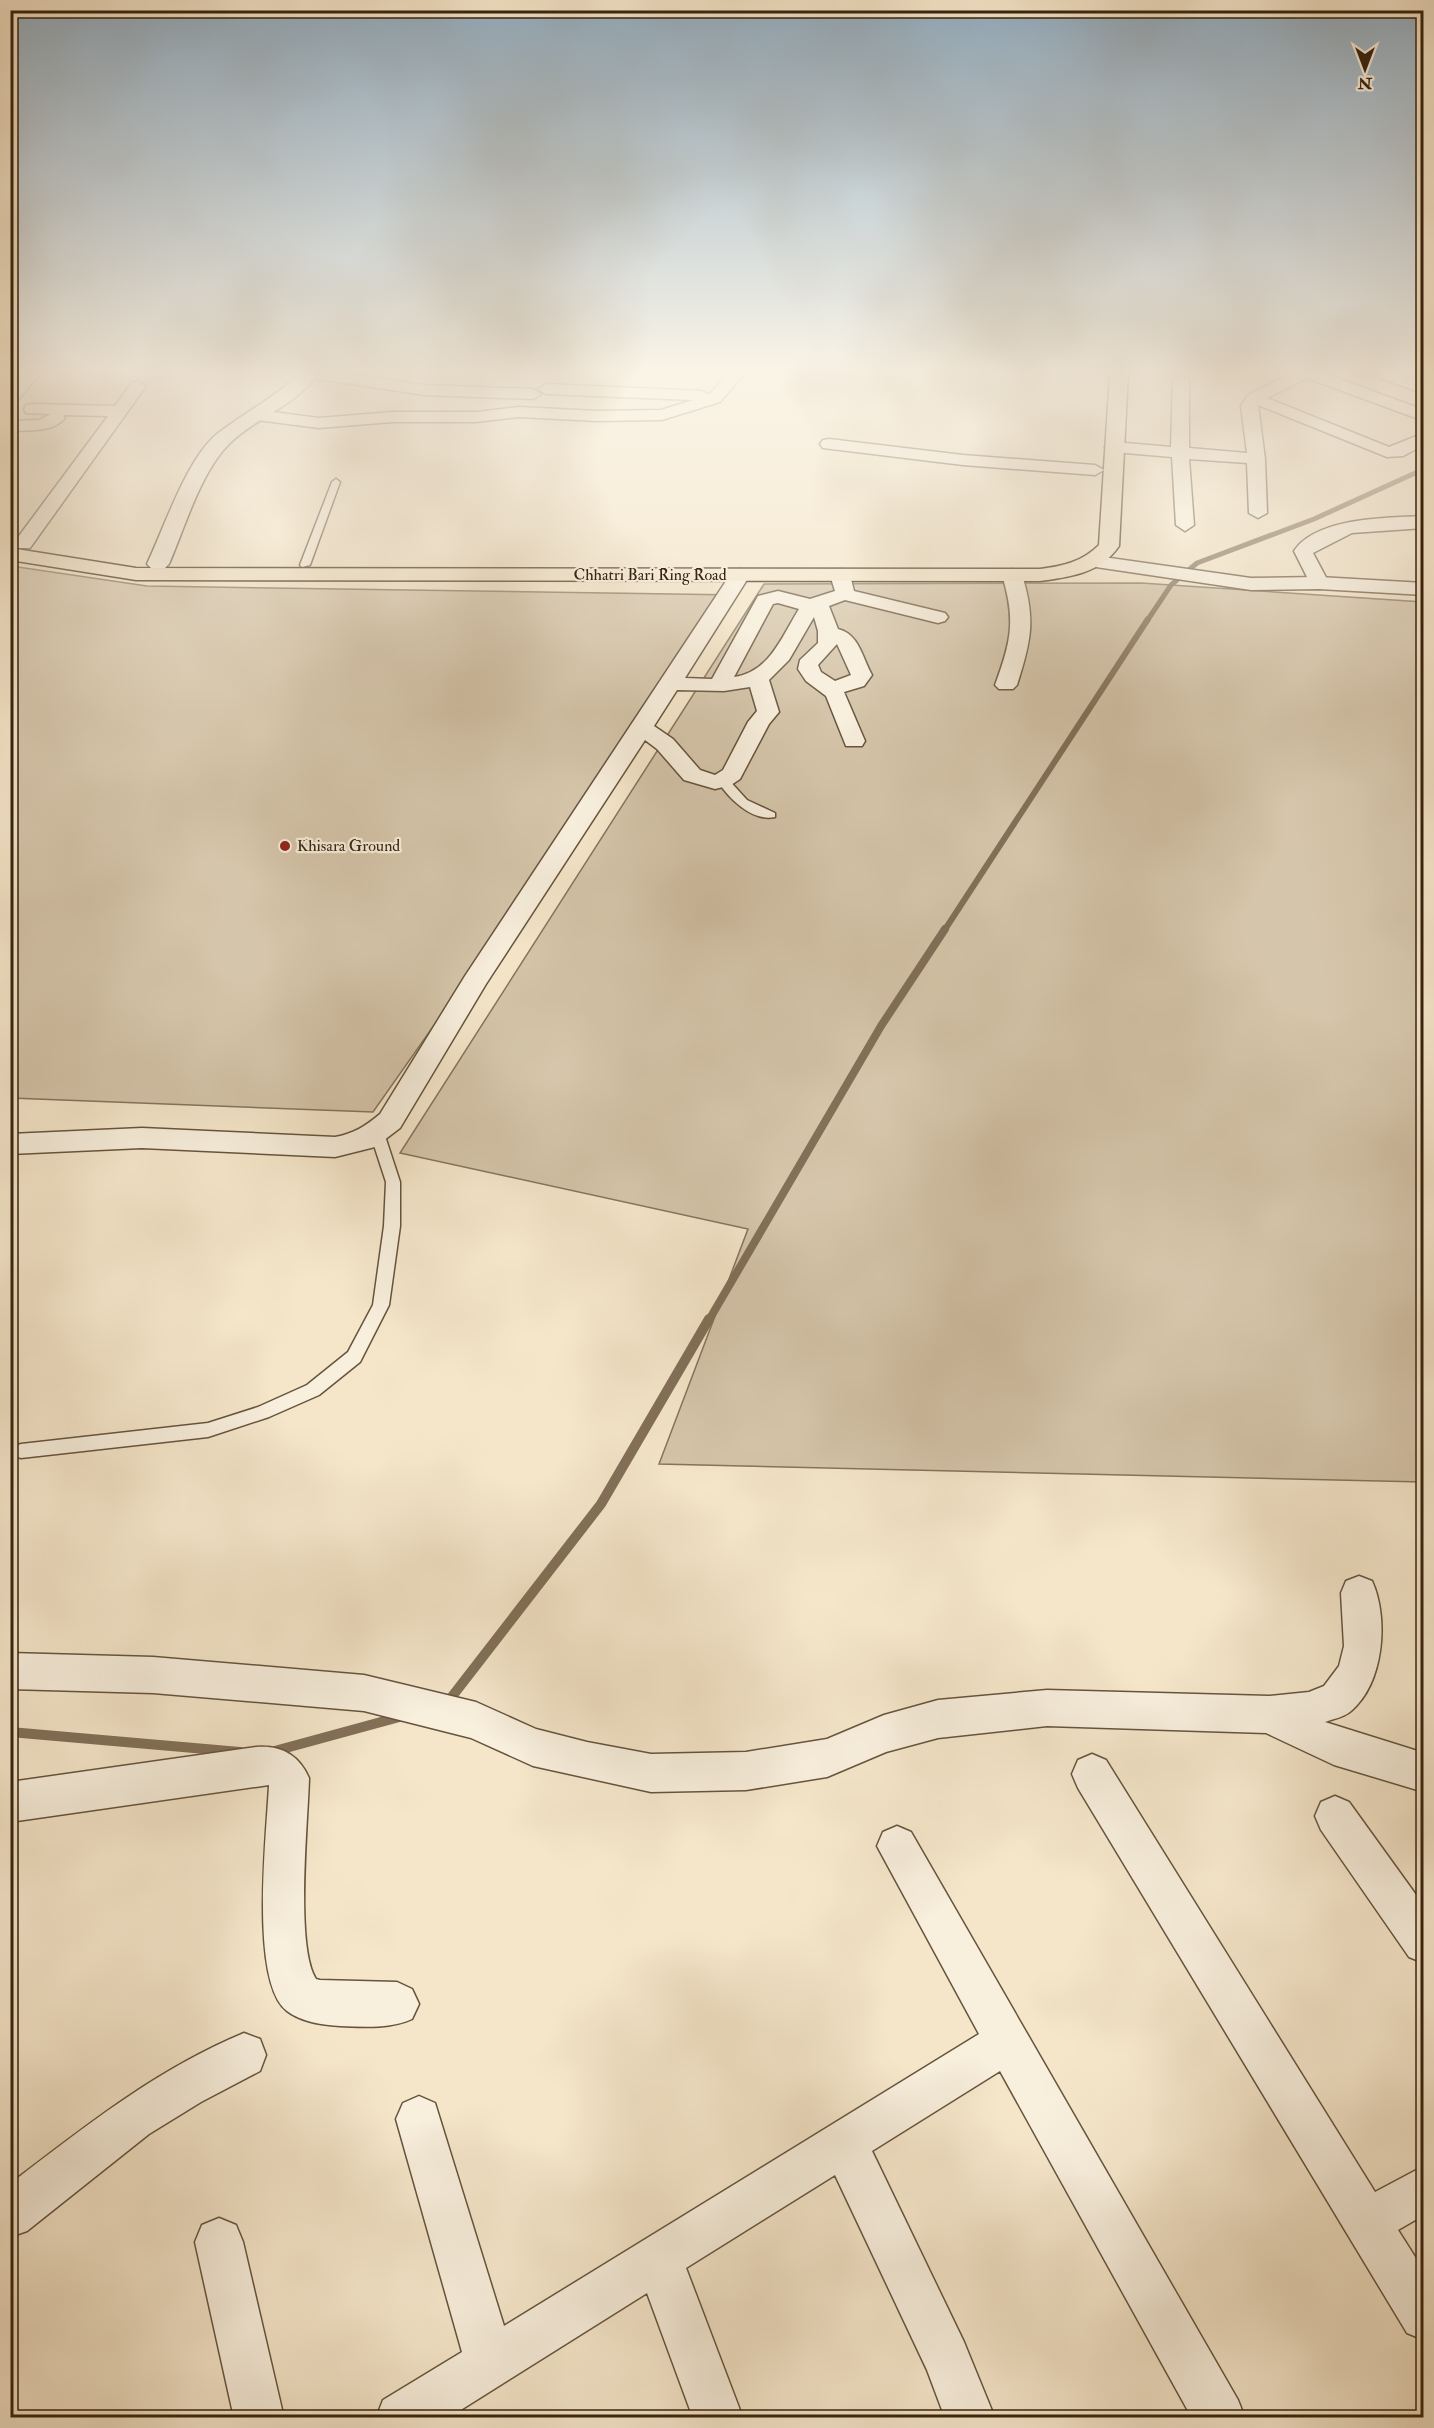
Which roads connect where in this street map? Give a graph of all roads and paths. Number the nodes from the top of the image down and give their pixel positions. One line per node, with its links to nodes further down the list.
1 (61, 487): 11 (street)
2 (192, 487): 13 (street)
3 (334, 487): 14 (lane)
4 (1094, 487): 14 (main road, Chhatri Bari Ring Road)
5 (1112, 487): 12 (main road)
6 (1182, 487): 10 (street)
7 (1257, 487): 8 (street)
8 (1258, 513)
9 (1424, 522): 17 (street)
10 (1185, 525)
11 (15, 547): 13 (main road, Chhatri Bari Ring Road); 15 (main road, Chhatri Bari Ring Road)
12 (1096, 562): 16 (main road, Chhatri Bari Ring Road); 17 (street)
13 (158, 564): 14 (main road, Chhatri Bari Ring Road)
14 (305, 565)
15 (740, 575): 18 (main road, Chhatri Bari Ring Road); 22 (street)
16 (1012, 575): 18 (main road, Chhatri Bari Ring Road); 28 (street)
17 (1318, 583): 19 (street)
18 (842, 585): 20 (street); 21 (street)
19 (1424, 589)
20 (815, 604): 23 (street); 24 (street); 25 (street)
21 (938, 617)
22 (707, 628): 23 (street); 26 (street)
23 (748, 633): 27 (street)
24 (829, 633): 29 (street); 29 (street)
25 (757, 676): 27 (street); 32 (street)
26 (672, 684): 27 (street); 30 (street)
27 (720, 684)
28 (1006, 685)
29 (830, 688): 31 (street)
30 (643, 729): 32 (street); 34 (street)
31 (854, 741)
32 (723, 780): 33 (lane)
33 (771, 815)
34 (377, 1133): 35 (street); 36 (lane)
35 (10, 1144)
36 (21, 1451)
37 (1359, 1593): 39 (street)
38 (10, 1671): 39 (street)
39 (1269, 1715): 40 (street)
40 (1424, 1773)
41 (1092, 1774): 53 (street)
42 (10, 1802): 46 (street)
43 (1335, 1816): 45 (street)
44 (897, 1846): 47 (street)
45 (1424, 1942)
46 (397, 2004)
47 (1008, 2041): 50 (street); 62 (street)
48 (244, 2055): 52 (street)
49 (418, 2119): 57 (street)
50 (844, 2143): 55 (street); 61 (street)
51 (1424, 2189): 53 (street)
52 (10, 2214)
53 (1366, 2223): 56 (street)
54 (219, 2242): 58 (street)
55 (658, 2258): 57 (street); 60 (street)
56 (1424, 2316)
57 (490, 2361): 59 (street)
58 (260, 2418)
59 (401, 2418)
60 (718, 2418)
61 (970, 2418)
62 (1220, 2418)

